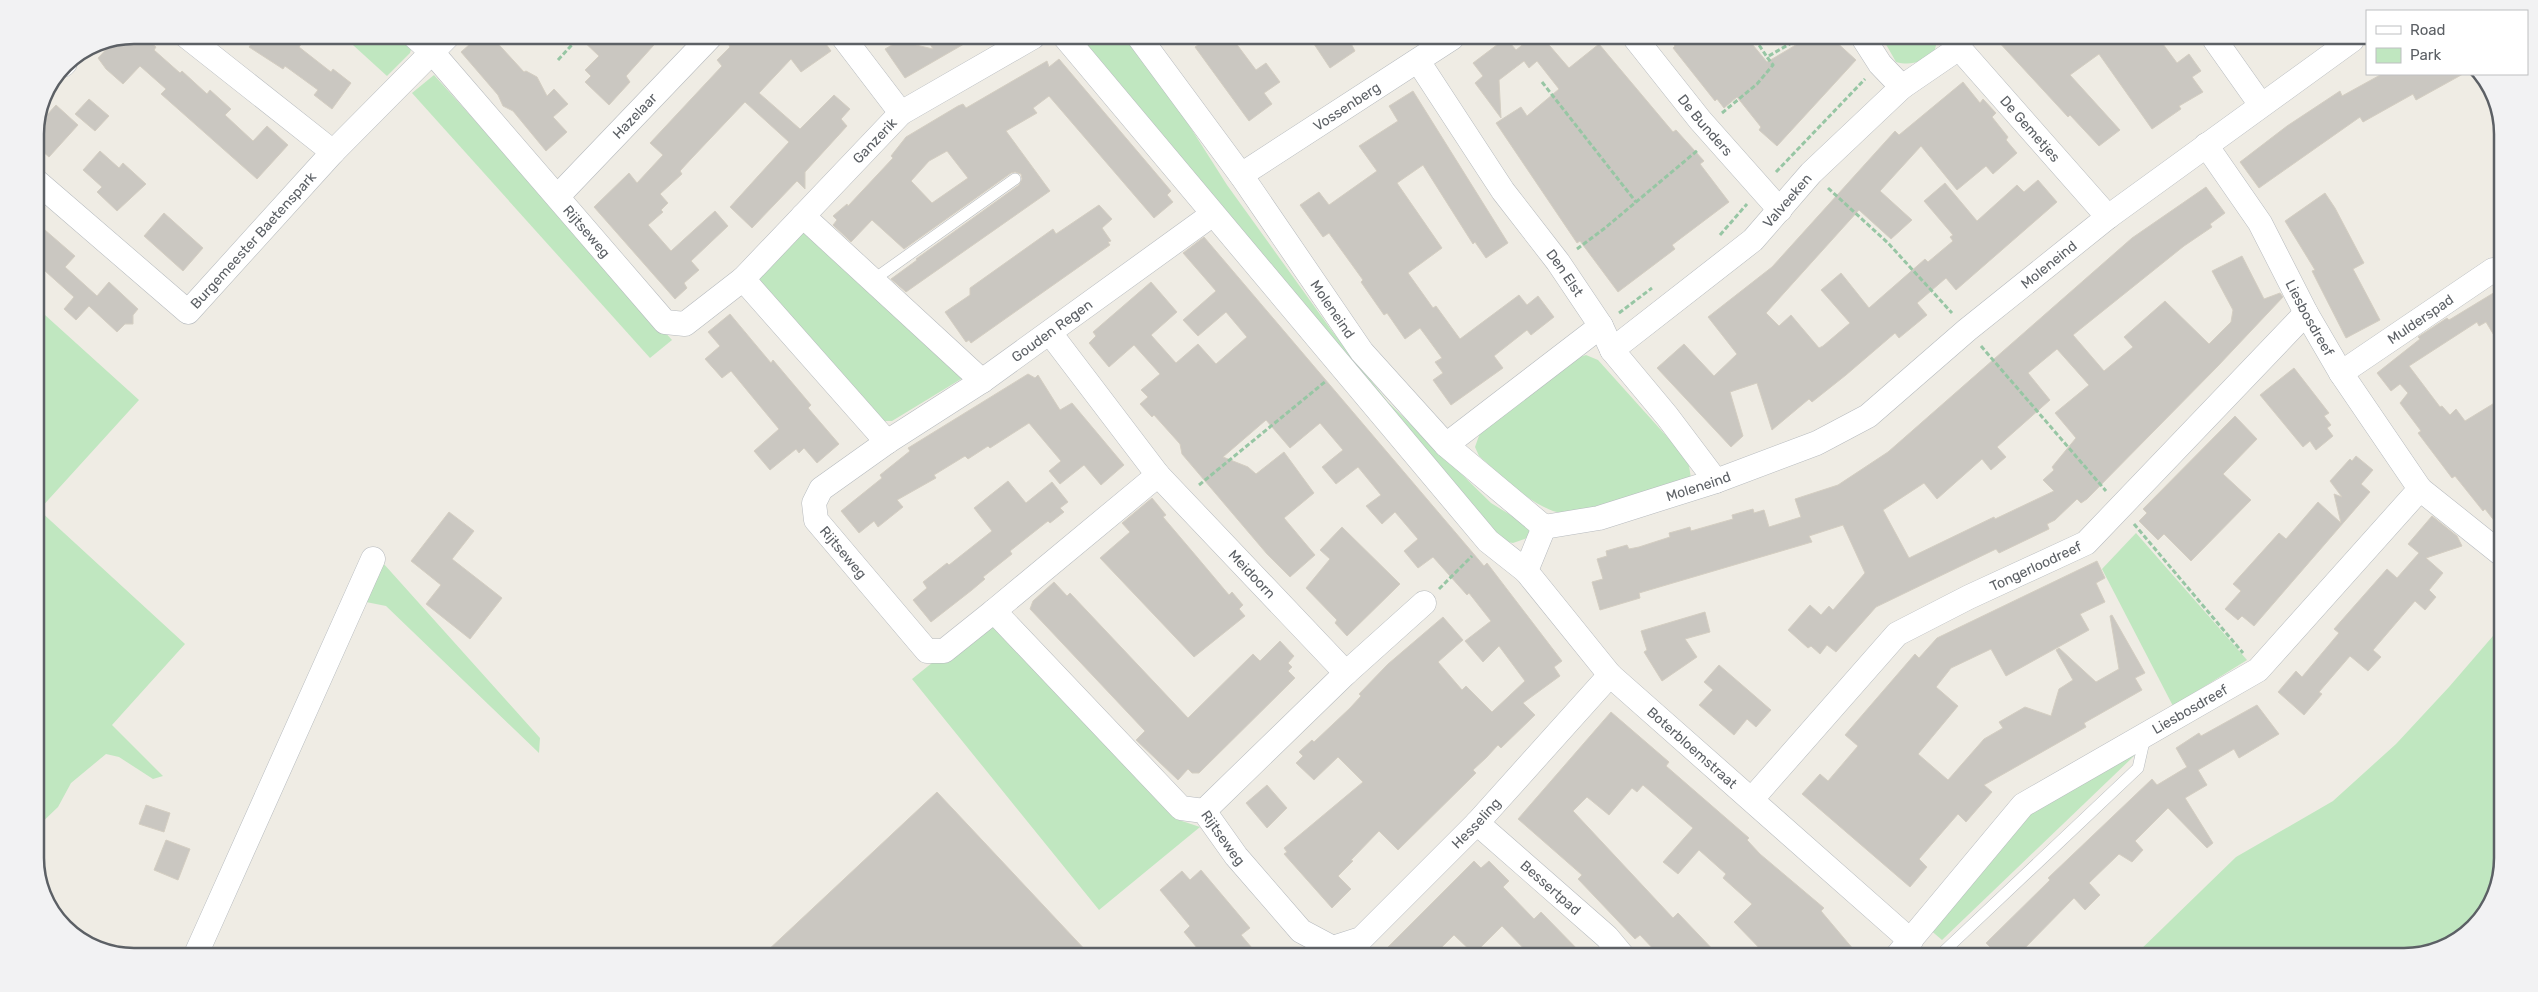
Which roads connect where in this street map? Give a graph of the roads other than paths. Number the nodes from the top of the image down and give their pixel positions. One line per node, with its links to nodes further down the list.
1 (196, 44): 19 (street)
2 (440, 44): 19 (street, Burgemeester Baetenspark); 23 (street, Rijtseweg)
3 (703, 44): 23 (street, Hazelaar)
4 (848, 44): 17 (street)
5 (1021, 44): 17 (street, Ganzerik)
6 (1071, 44): 25 (street, Moleneind)
7 (1144, 44): 20 (street, Moleneind)
8 (1443, 44): 14 (street, Vossenberg)
9 (1641, 44): 24 (street, De Bunders)
10 (1867, 44): 15 (street)
11 (1956, 44): 15 (street, Valveeken); 27 (street, De Gemetjes)
12 (2218, 44): 16 (street)
13 (2346, 44): 16 (street, Moleneind)
14 (1418, 61): 20 (street, Vossenberg); 32 (street, Den Elst)
15 (1902, 87): 24 (street, Valveeken)
16 (2261, 105): 18 (street, Moleneind)
17 (901, 113): 26 (street, Ganzerik)
18 (2206, 145): 27 (street, Moleneind); 31 (street, Liesbosdreef)
19 (333, 152): 22 (street, Burgemeester Baetenspark)
20 (1241, 175): 38 (street, Moleneind)
21 (1015, 179): 30 (lane)
22 (44, 188)
23 (558, 196): 29 (street, Rijtseweg)
24 (1780, 210): 34 (street, Valveeken)
25 (1213, 214): 33 (street, Gouden Regen); 45 (street, Moleneind)
26 (803, 216): 29 (street, Ganzerik); 30 (street)
27 (2108, 217): 40 (street, Moleneind)
28 (2494, 270): 35 (street, Mulderspad)
29 (743, 279): 37 (street)
30 (873, 280): 36 (street)
31 (2306, 313): 35 (street, Liesbosdreef); 51 (street, Tongerloodreef)
32 (1601, 326): 34 (street, Den Elst); 38 (street)
33 (1050, 333): 36 (street, Gouden Regen); 39 (street, Meidoorn)
34 (1612, 350): 40 (street, Den Elst)
35 (2341, 373): 41 (street, Liesbosdreef)
36 (982, 381): 37 (street, Gouden Regen)
37 (887, 442): 47 (street, Rijtseweg)
38 (1446, 445): 42 (street, Moleneind)
39 (1158, 475): 47 (street); 48 (street, Meidoorn)
40 (1716, 481): 42 (street, Moleneind)
41 (2420, 489): 43 (street, Liesbosdreef); 50 (street, Liesbosdreef)
42 (1544, 527): 45 (street)
43 (2494, 548)
44 (373, 559): 54 (street)
45 (1526, 571): 49 (street, Boterbloemstraat)
46 (1424, 603): 48 (street)
47 (994, 611): 52 (street, Rijtseweg)
48 (1346, 673): 52 (street)
49 (1610, 675): 51 (street, Boterbloemstraat); 53 (street, Hesseling)
50 (2145, 737): 58 (street, Liesbosdreef); 59 (lane, Liesbosdreef)
51 (1752, 799): 58 (street, Boterbloemstraat)
52 (1204, 811): 55 (street, Rijtseweg)
53 (1477, 823): 56 (street, Hesseling); 57 (street, Bessertpad)
54 (199, 948)
55 (1329, 948)
56 (1341, 948)
57 (1616, 948)
58 (1904, 948)
59 (1947, 948)

